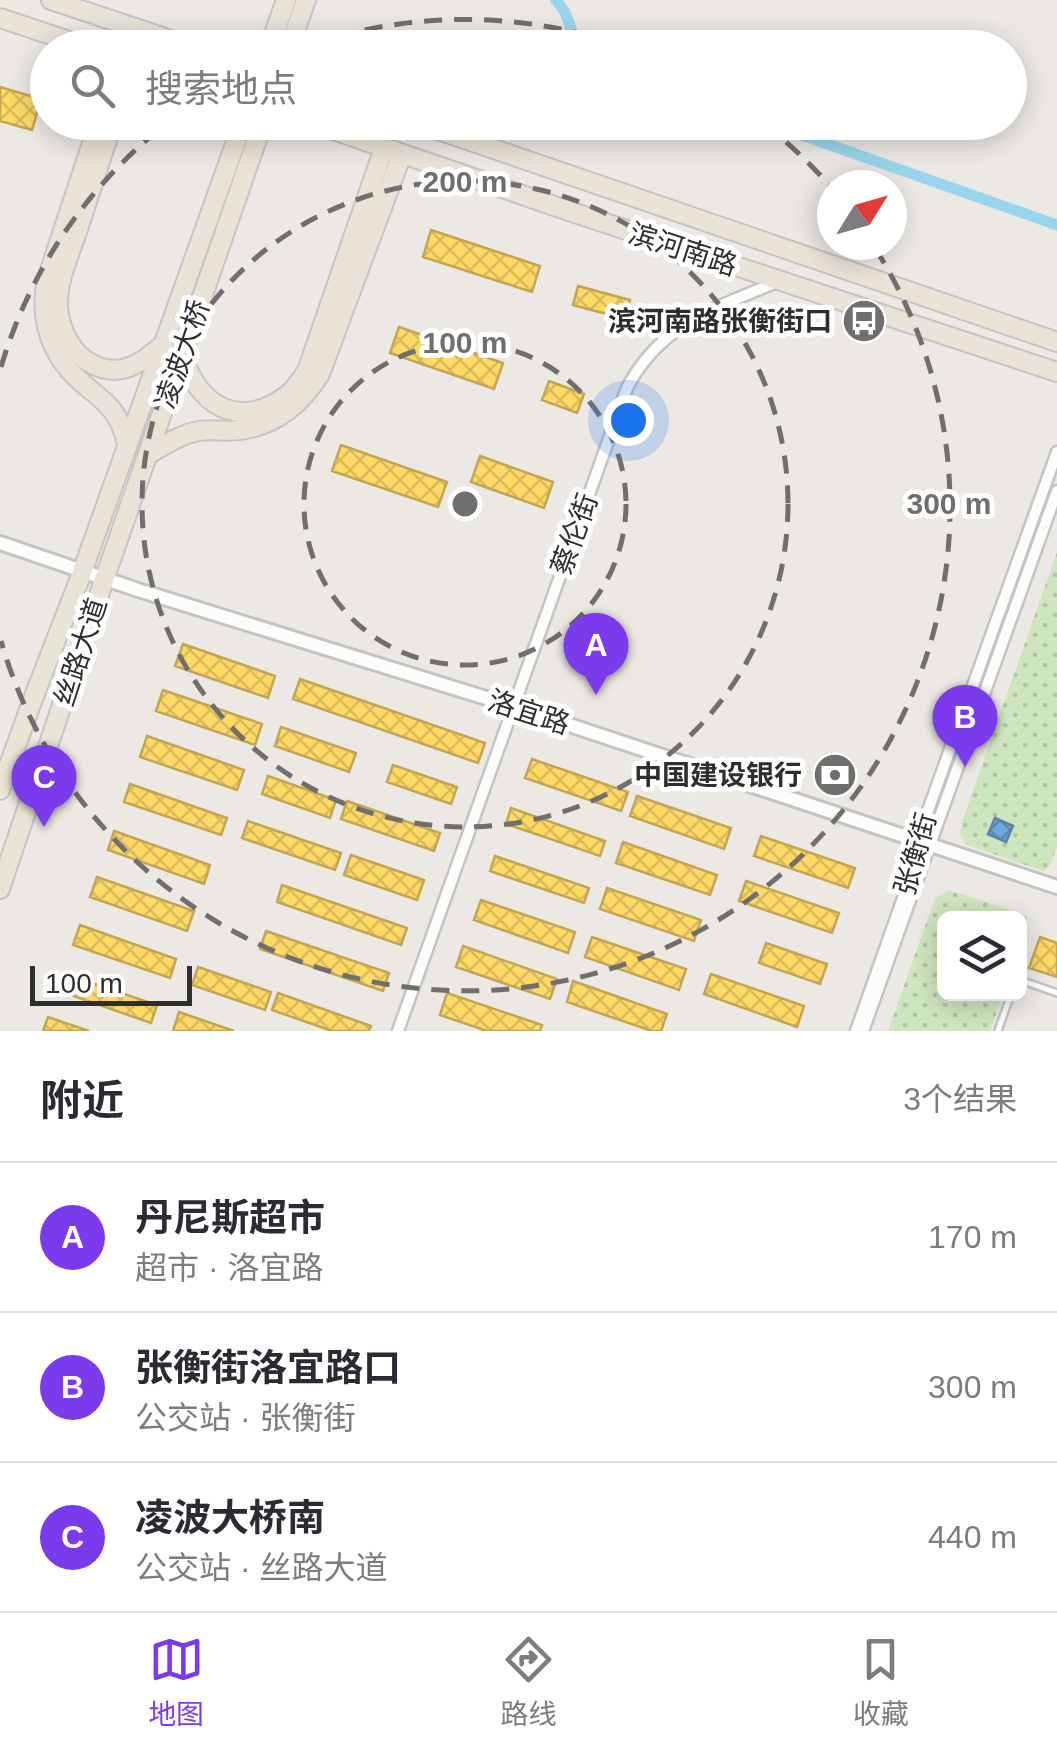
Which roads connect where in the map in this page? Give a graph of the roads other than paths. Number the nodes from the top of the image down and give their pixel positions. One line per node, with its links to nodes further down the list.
1 (52, 0): 6 (highway)
2 (286, 0): 7 (highway)
3 (306, 0): 8 (highway)
4 (0, 18): 5 (highway)
5 (36, 30)
6 (142, 30)
7 (275, 30)
8 (296, 30)
9 (93, 140): 26 (highway)
10 (107, 140): 23 (highway)
11 (238, 140): 19 (highway, 凌波大桥)
12 (255, 140): 19 (highway, 凌波大桥)
13 (362, 140): 15 (highway, 滨河南路)
14 (468, 140): 16 (highway, 滨河南路)
15 (393, 151): 20 (highway, 滨河南路); 24 (highway); 28 (highway)
16 (817, 259)
17 (818, 260): 21 (highway)
18 (820, 260): 22 (highway, 滨河南路)
19 (202, 266): 23 (highway, 凌波大桥); 24 (highway, 凌波大桥)
20 (779, 281): 21 (highway, 滨河南路); 34 (street, 蔡伦街)
21 (808, 291): 25 (highway, 滨河南路)
22 (1057, 342)
23 (164, 343): 26 (highway, 凌波大桥)
24 (182, 353): 28 (highway, 凌波大桥)
25 (1057, 372)
26 (127, 444): 32 (highway, 凌波大桥)
27 (1057, 452): 36 (street, 张衡街)
28 (149, 454): 33 (highway, 凌波大桥)
29 (1057, 491): 36 (street, 张衡街)
30 (0, 543): 32 (street, 洛宜路)
31 (0, 551): 32 (street, 洛宜路)
32 (81, 575): 33 (street, 洛宜路); 35 (main road, 丝路大道)
33 (103, 582): 34 (street, 洛宜路); 38 (main road, 丝路大道)
34 (511, 710): 36 (street, 洛宜路); 43 (street, 蔡伦街)
35 (0, 790)
36 (924, 847): 37 (street, 洛宜路); 39 (street, 洛宜路); 44 (street, 张衡街); 45 (street, 张衡街)
37 (1057, 887)
38 (0, 889)
39 (1057, 896)
40 (1027, 982): 41 (lane)
41 (1057, 992)
42 (1009, 1001): 46 (lane)
43 (398, 1031)
44 (856, 1031)
45 (864, 1031)
46 (998, 1031)

